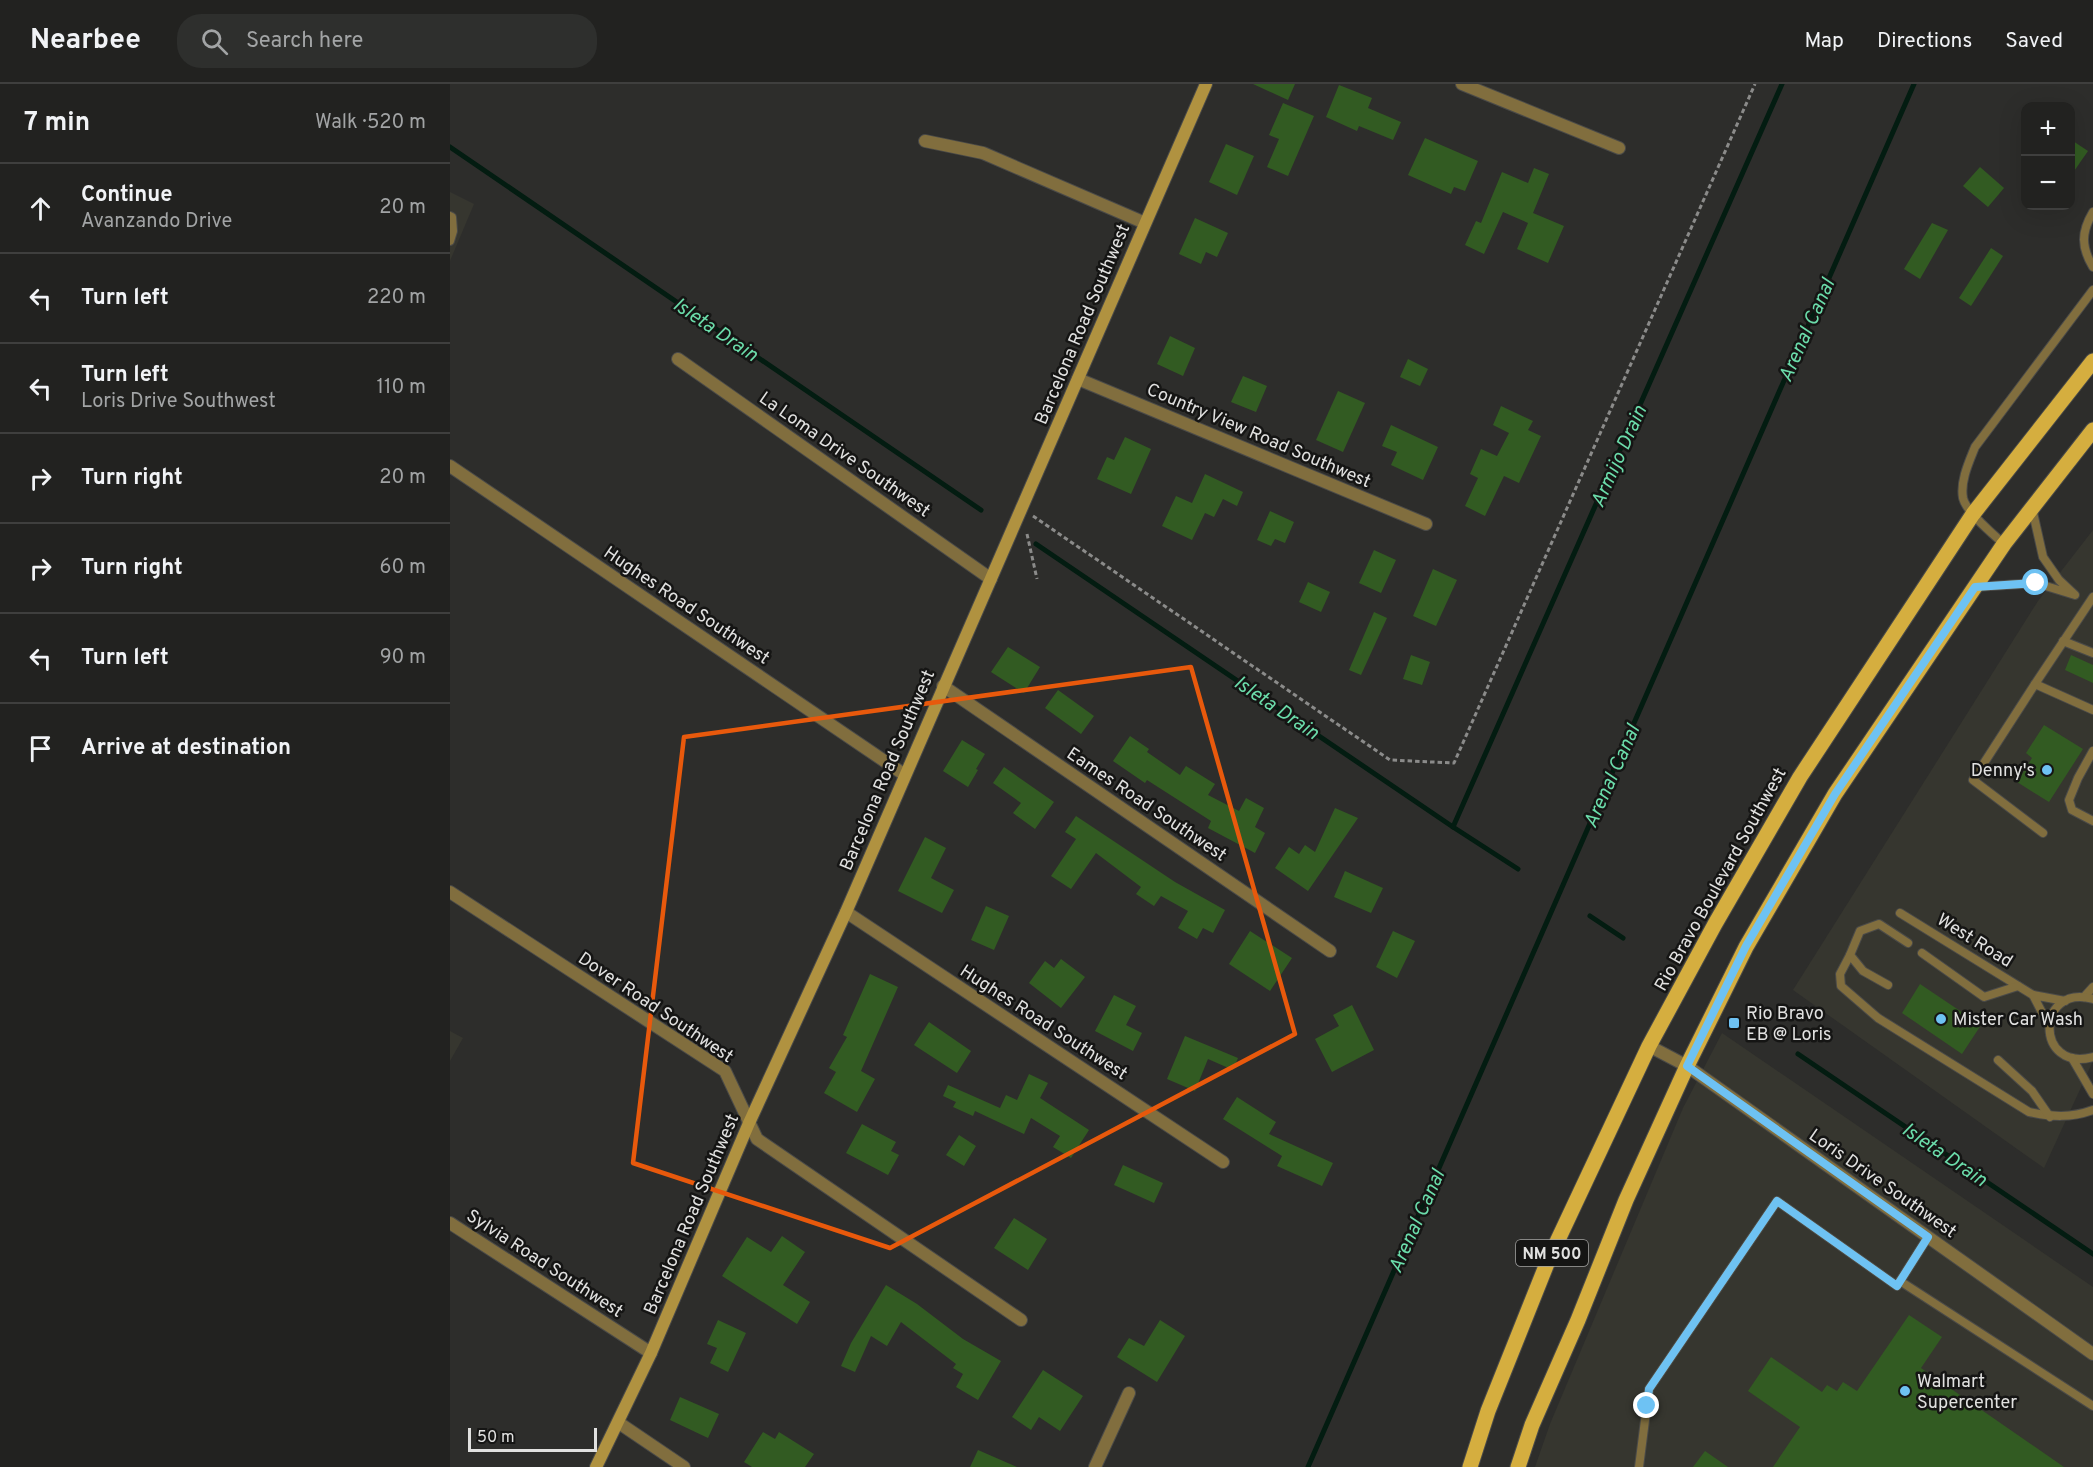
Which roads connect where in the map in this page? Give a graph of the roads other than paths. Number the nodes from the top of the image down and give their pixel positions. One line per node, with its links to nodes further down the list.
1 (1206, 84): 7 (street, Barcelona Road Southwest)
2 (1462, 84): 4 (street)
3 (925, 141): 7 (street)
4 (1619, 148)
5 (2093, 212): 9 (lane)
6 (450, 216): 8 (lane)
7 (1145, 223): 13 (street, Barcelona Road Southwest)
8 (450, 241)
9 (2093, 267)
10 (2093, 290): 17 (lane)
11 (678, 359): 20 (street, La Loma Drive Southwest)
12 (2093, 361): 17 (main road, Rio Bravo Boulevard Southwest / NM 500)
13 (1078, 379): 18 (street, Country View Road Southwest); 20 (street, Barcelona Road Southwest)
14 (2093, 430): 16 (main road, NM 500)
15 (450, 466): 30 (street, Hughes Road Southwest)
16 (2032, 508): 19 (main road, NM 500); 22 (lane)
17 (1973, 514): 19 (lane); 47 (main road, Rio Bravo Boulevard Southwest / NM 500)
18 (1426, 524)
19 (2004, 544): 21 (main road, NM 500)
20 (991, 579): 27 (street, Barcelona Road Southwest)
21 (1975, 587): 22 (lane); 51 (main road, NM 500)
22 (2075, 595): 23 (lane)
23 (2092, 600): 24 (lane)
24 (2063, 641): 25 (lane); 26 (lane)
25 (2093, 652)
26 (2035, 684): 28 (lane); 32 (lane)
27 (943, 686): 30 (street, Barcelona Road Southwest); 37 (street, Eames Road Southwest)
28 (2093, 710)
29 (2093, 752): 31 (lane)
30 (905, 775): 34 (street, Barcelona Road Southwest)
31 (2093, 821)
32 (2043, 833)
33 (450, 892): 55 (street, Dover Road Southwest)
34 (846, 912): 55 (street, Barcelona Road Southwest); 56 (street, Hughes Road Southwest)
35 (1900, 913): 41 (lane, West Road)
36 (1908, 943): 39 (lane)
37 (1330, 951)
38 (1922, 953): 41 (lane)
39 (1851, 955): 40 (lane); 54 (lane)
40 (1888, 985)
41 (2018, 986): 43 (lane, West Road)
42 (2093, 987): 44 (lane)
43 (2033, 995): 45 (lane, West Road); 46 (lane)
44 (2089, 998): 45 (lane, West Road)
45 (2065, 1000): 46 (lane)
46 (2049, 1026): 49 (lane)
47 (1649, 1046): 51 (street, Loris Drive Southwest); 69 (main road, Rio Bravo Boulevard Southwest / NM 500)
48 (2093, 1057): 49 (lane)
49 (2072, 1058): 52 (lane)
50 (1998, 1060): 54 (lane)
51 (1687, 1066): 58 (street, Loris Drive Southwest); 70 (main road, NM 500)
52 (2093, 1094)
53 (2093, 1110): 54 (lane)
54 (2050, 1117)
55 (749, 1123): 60 (street, Dover Road Southwest); 61 (street, Barcelona Road Southwest)
56 (1223, 1162)
57 (450, 1223): 61 (street, Sylvia Road Southwest)
58 (1928, 1237): 59 (lane); 62 (street, Loris Drive Southwest)
59 (1900, 1281): 64 (lane); 71 (lane)
60 (1021, 1320)
61 (651, 1353): 65 (street, Barcelona Road Southwest)
62 (2093, 1354)
63 (1129, 1393): 68 (street)
64 (2093, 1406)
65 (619, 1423): 66 (street, Barcelona Road Southwest); 67 (street)
66 (596, 1467)
67 (684, 1467)
68 (1095, 1467)
69 (1470, 1467)
70 (1518, 1467)
71 (1639, 1467)

